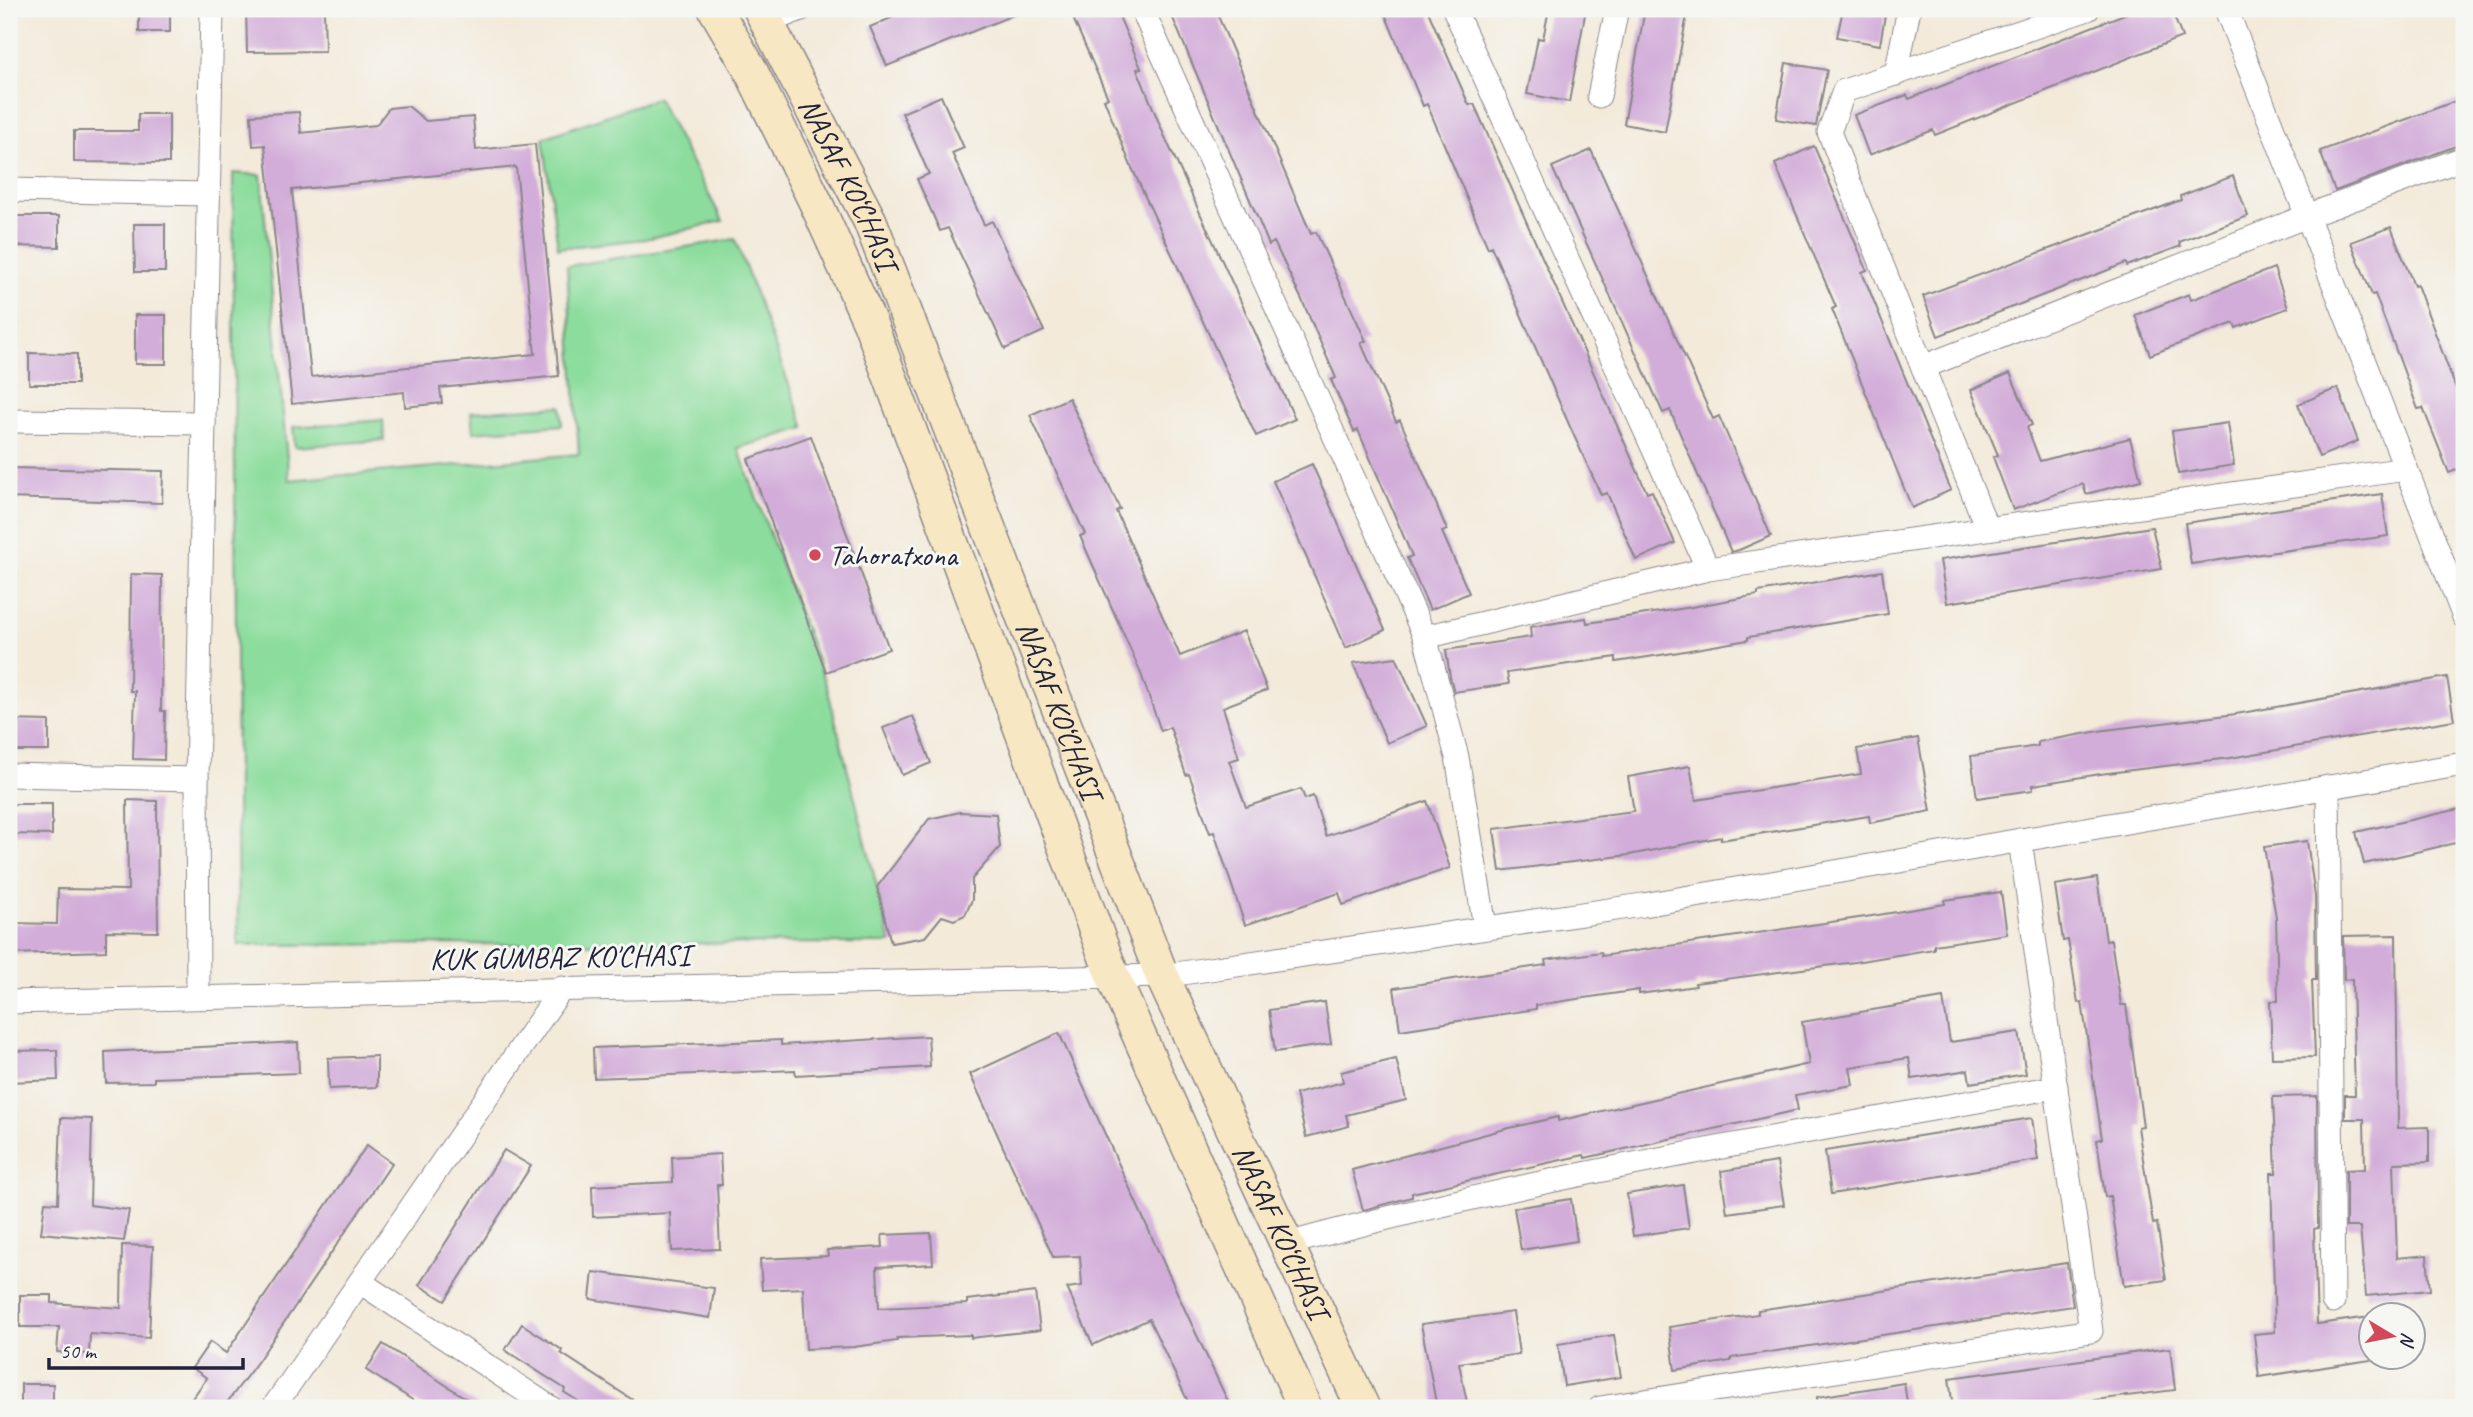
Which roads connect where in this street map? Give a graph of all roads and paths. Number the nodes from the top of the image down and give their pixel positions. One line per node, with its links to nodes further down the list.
1 (212, 9): 15 (street)
2 (715, 9): 32 (main road, NASAF KO‘CHASI)
3 (801, 9): 10 (street)
4 (1142, 9): 24 (street)
5 (1454, 9): 22 (street)
6 (1617, 9): 12 (street)
7 (1909, 9): 11 (street)
8 (2088, 9): 11 (street)
9 (2226, 9): 16 (street)
10 (764, 15): 31 (main road, NASAF KO‘CHASI)
11 (1896, 74): 17 (street)
12 (1599, 96)
13 (2464, 158): 16 (street)
14 (9, 190): 15 (street)
15 (207, 194): 19 (street)
16 (2307, 216): 17 (street); 20 (street)
17 (1923, 367): 21 (street)
18 (9, 421): 19 (street)
19 (204, 423): 27 (street)
20 (2406, 469): 21 (street); 23 (street)
21 (1987, 528): 22 (street)
22 (1708, 569): 24 (street)
23 (2464, 617)
24 (1425, 637): 30 (street)
25 (2464, 764): 28 (street, KUK GUMBAZ KO'CHASI)
26 (9, 775): 27 (street)
27 (197, 779): 34 (street)
28 (2328, 787): 29 (street, KUK GUMBAZ KO'CHASI); 39 (street)
29 (2020, 840): 30 (street, KUK GUMBAZ KO'CHASI); 36 (street)
30 (1485, 927): 31 (street, KUK GUMBAZ KO'CHASI)
31 (1162, 976): 32 (street, KUK GUMBAZ KO'CHASI); 37 (main road, NASAF KO‘CHASI)
32 (1113, 977): 33 (street, KUK GUMBAZ KO'CHASI); 42 (main road, NASAF KO‘CHASI)
33 (562, 988): 34 (street, KUK GUMBAZ KO'CHASI); 38 (street)
34 (198, 996): 35 (street, KUK GUMBAZ KO'CHASI)
35 (9, 1002)
36 (2056, 1087): 37 (street); 44 (street)
37 (1287, 1244): 43 (main road, NASAF KO‘CHASI)
38 (360, 1282): 40 (street); 41 (street)
39 (2333, 1301)
40 (273, 1408)
41 (551, 1408)
42 (1304, 1408)
43 (1363, 1408)
44 (1600, 1408)

